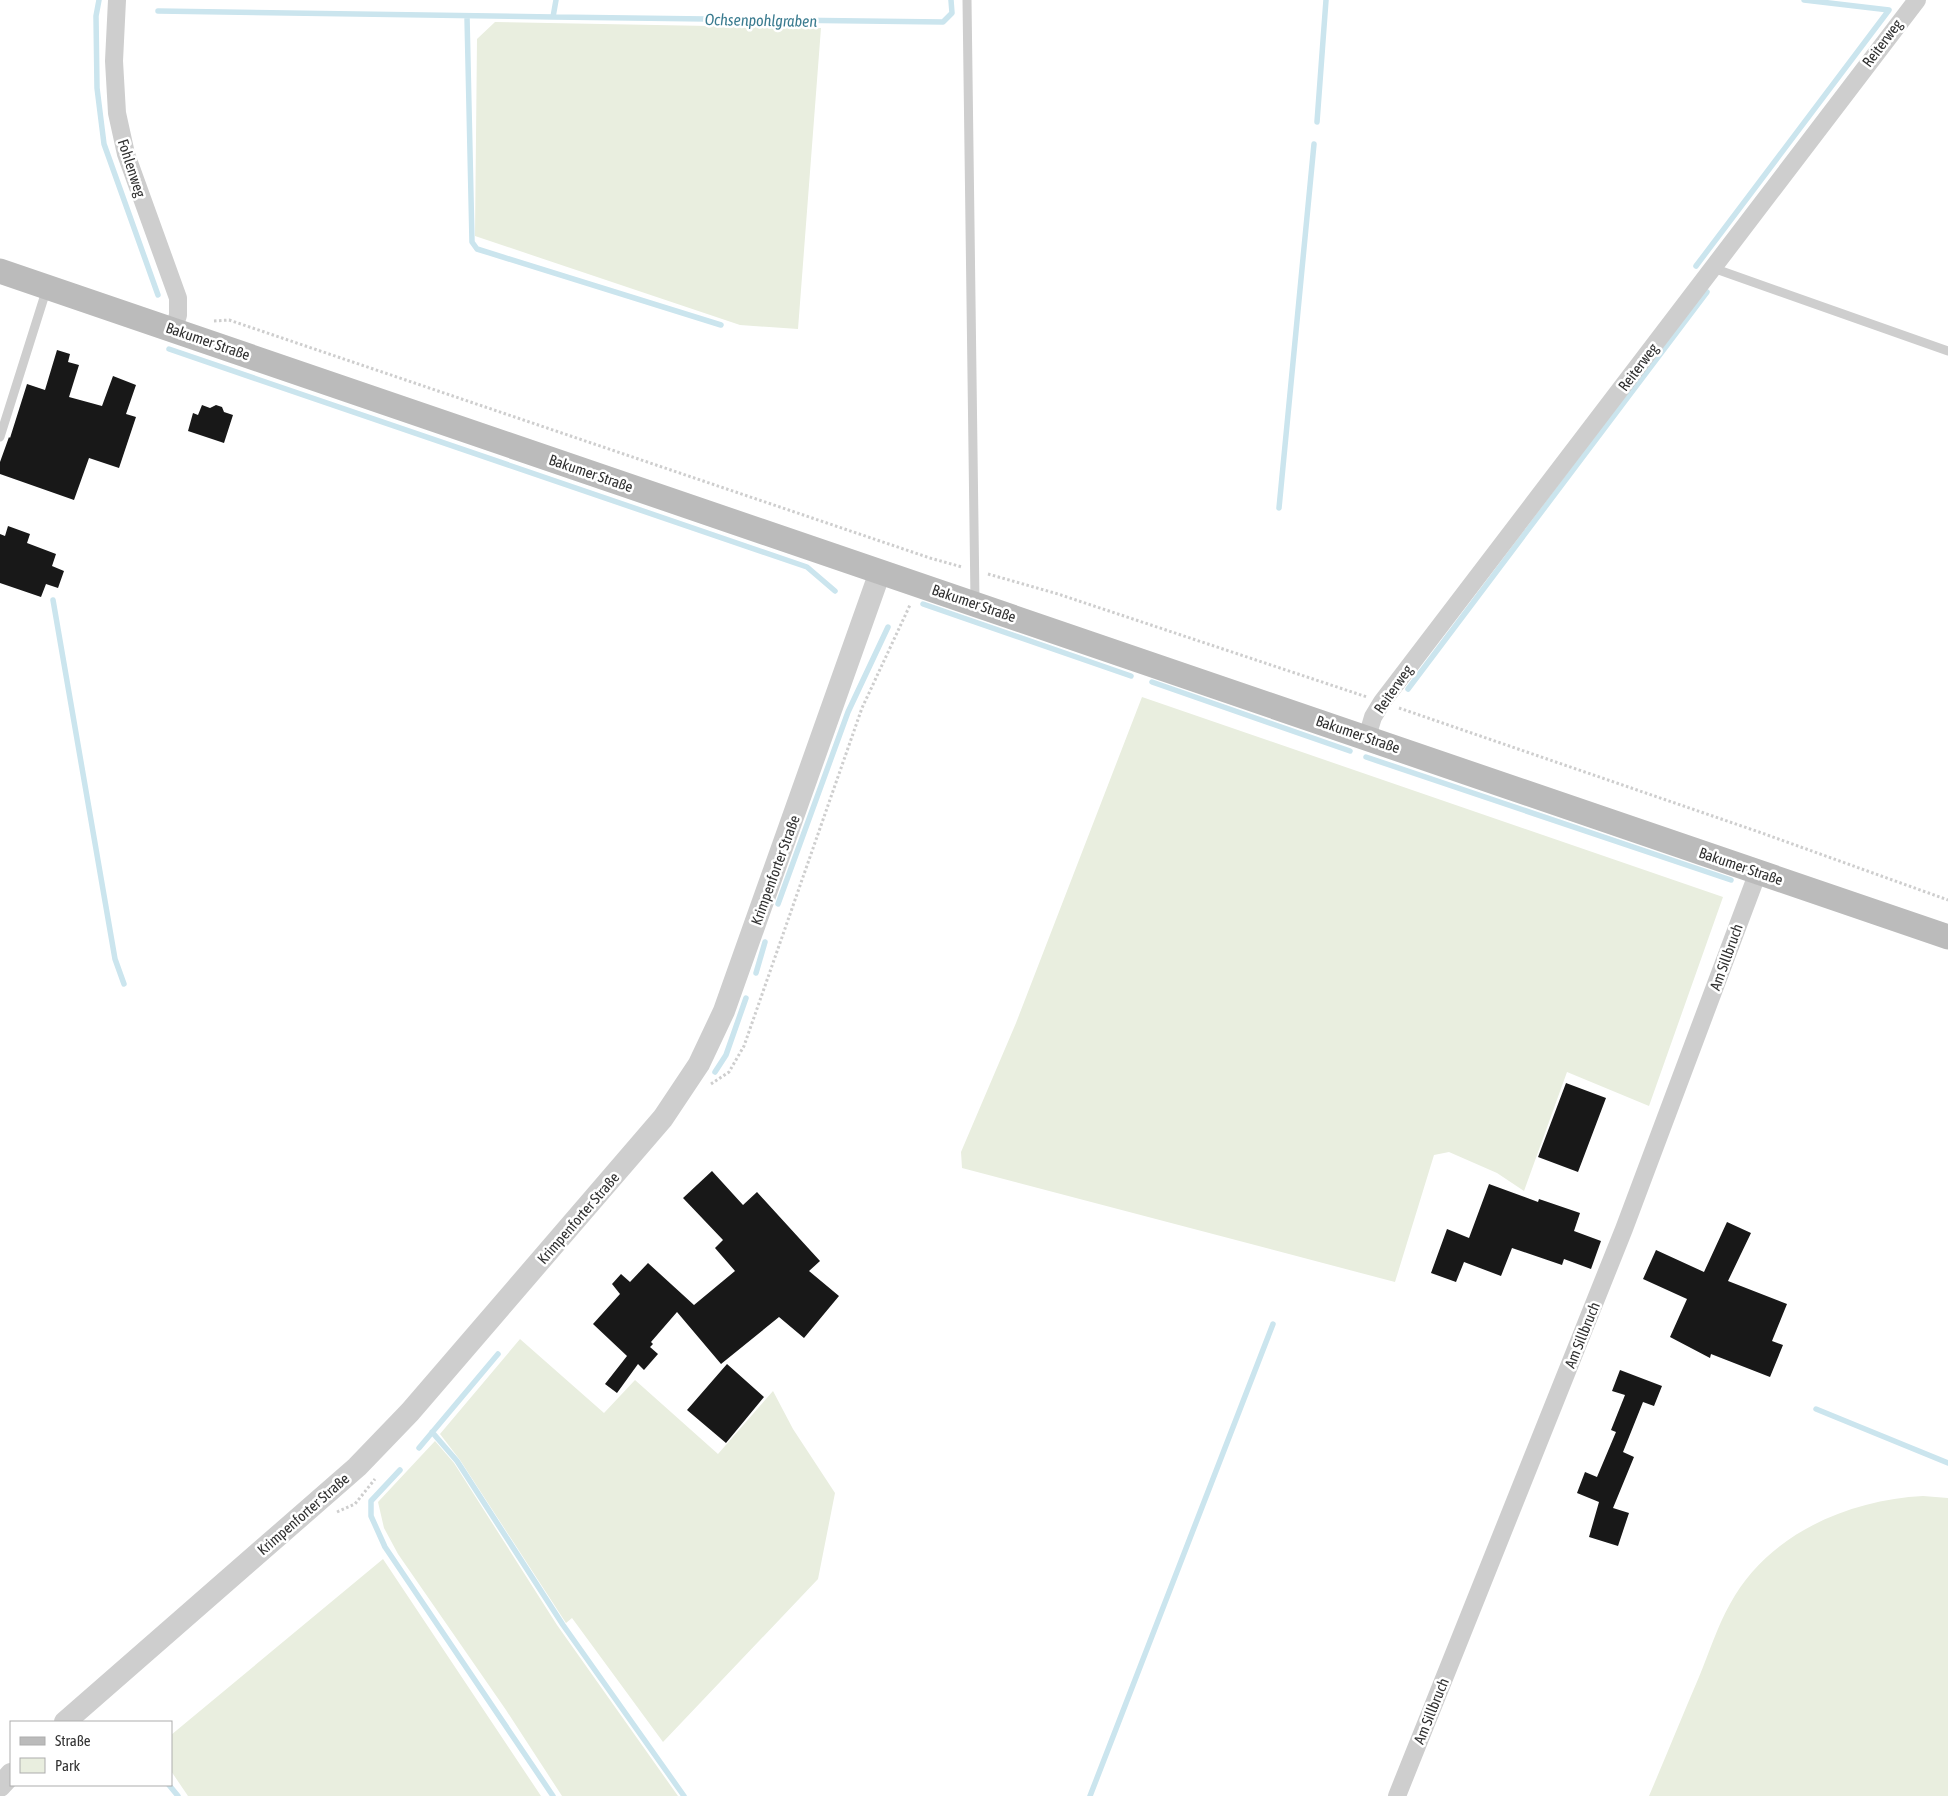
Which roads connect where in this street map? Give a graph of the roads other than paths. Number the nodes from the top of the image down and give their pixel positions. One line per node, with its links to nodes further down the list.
1 (117, 0): 7 (street, Fohlenweg)
2 (967, 0): 11 (lane)
3 (1916, 0): 4 (street, Reiterweg)
4 (1713, 268): 8 (lane); 12 (street, Reiterweg)
5 (0, 271): 6 (main road, Bakumer Straße)
6 (47, 288): 7 (main road, Bakumer Straße); 9 (lane)
7 (174, 329): 10 (main road, Bakumer Straße)
8 (1948, 351)
9 (0, 437)
10 (880, 572): 11 (main road, Bakumer Straße); 15 (street, Krimpenforter Straße)
11 (975, 604): 12 (main road, Bakumer Straße)
12 (1367, 738): 13 (main road, Bakumer Straße)
13 (1758, 872): 14 (main road, Bakumer Straße); 18 (street, Am Sillbruch)
14 (1948, 937)
15 (67, 1721)
16 (10, 1775): 17 (street)
17 (0, 1786)
18 (1397, 1796)

